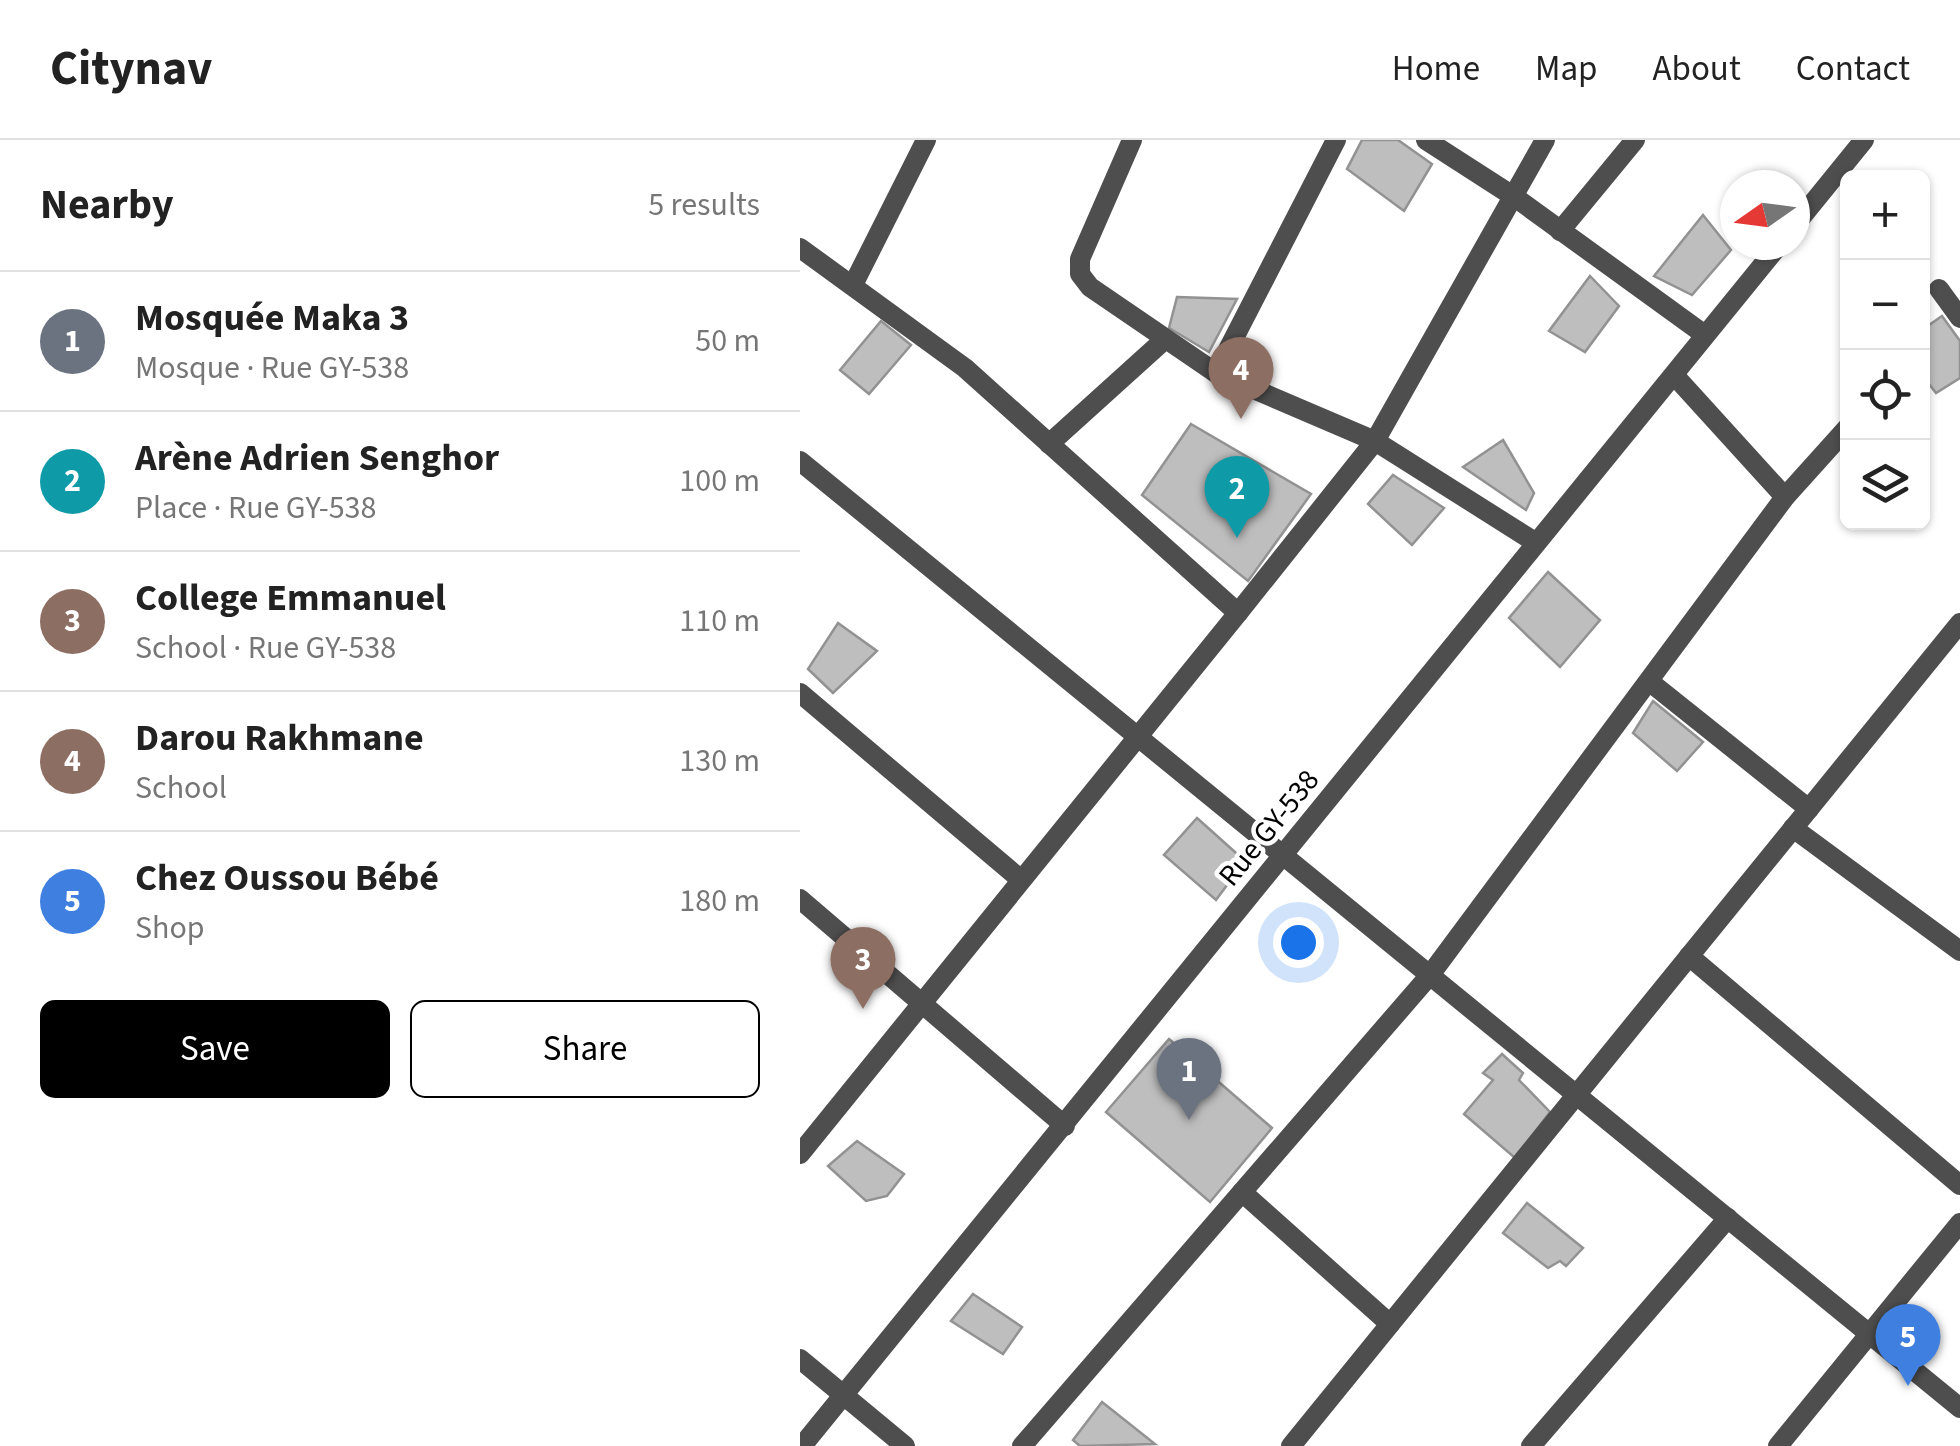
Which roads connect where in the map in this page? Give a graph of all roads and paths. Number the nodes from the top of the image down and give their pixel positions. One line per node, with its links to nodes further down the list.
1 (926, 140): 13 (street)
2 (1132, 140): 17 (street)
3 (1336, 140): 18 (street)
4 (1426, 140): 8 (street)
5 (1546, 140): 8 (street)
6 (1635, 140): 10 (street)
7 (1864, 140): 9 (street)
8 (1516, 198): 10 (street); 21 (street)
9 (1810, 207)
10 (1560, 230): 16 (street)
11 (800, 248): 13 (street)
12 (1767, 260): 16 (street, Rue GY-538)
13 (854, 283): 22 (street)
14 (1939, 290): 15 (street)
15 (1960, 318)
16 (1705, 335): 19 (street, Rue GY-538)
17 (1163, 340): 18 (street); 22 (street)
18 (1216, 373): 21 (street)
19 (1674, 374): 24 (street); 25 (street, Rue GY-538)
20 (1840, 436): 24 (street)
21 (1374, 441): 25 (street); 26 (street)
22 (1049, 444): 26 (street)
23 (800, 460): 30 (street)
24 (1785, 497): 28 (street)
25 (1535, 542): 33 (street, Rue GY-538)
26 (1238, 613): 30 (street)
27 (1960, 623): 31 (street)
28 (1650, 682): 31 (street); 38 (street)
29 (800, 693): 34 (street)
30 (1138, 737): 33 (street); 34 (street)
31 (1809, 808): 32 (street)
32 (1793, 828): 36 (street); 37 (street)
33 (1285, 857): 38 (street); 41 (street, Rue GY-538)
34 (1019, 878): 39 (street)
35 (800, 899): 39 (street)
36 (1960, 951)
37 (1690, 956): 40 (street); 43 (street)
38 (1430, 975): 40 (street); 44 (street)
39 (920, 1002): 41 (street); 42 (street)
40 (1577, 1094): 45 (street); 47 (street)
41 (1065, 1126): 50 (street, Rue GY-538)
42 (800, 1154)
43 (1960, 1185)
44 (1242, 1192): 47 (street); 54 (street)
45 (1728, 1218): 48 (street); 56 (street)
46 (1960, 1223): 48 (street)
47 (1390, 1324): 55 (street)
48 (1870, 1334): 51 (street); 57 (street)
49 (800, 1359): 50 (street)
50 (844, 1395): 52 (street, Rue GY-538); 53 (street)
51 (1960, 1408)
52 (802, 1446)
53 (905, 1446)
54 (1022, 1446)
55 (1291, 1446)
56 (1531, 1446)
57 (1778, 1446)

